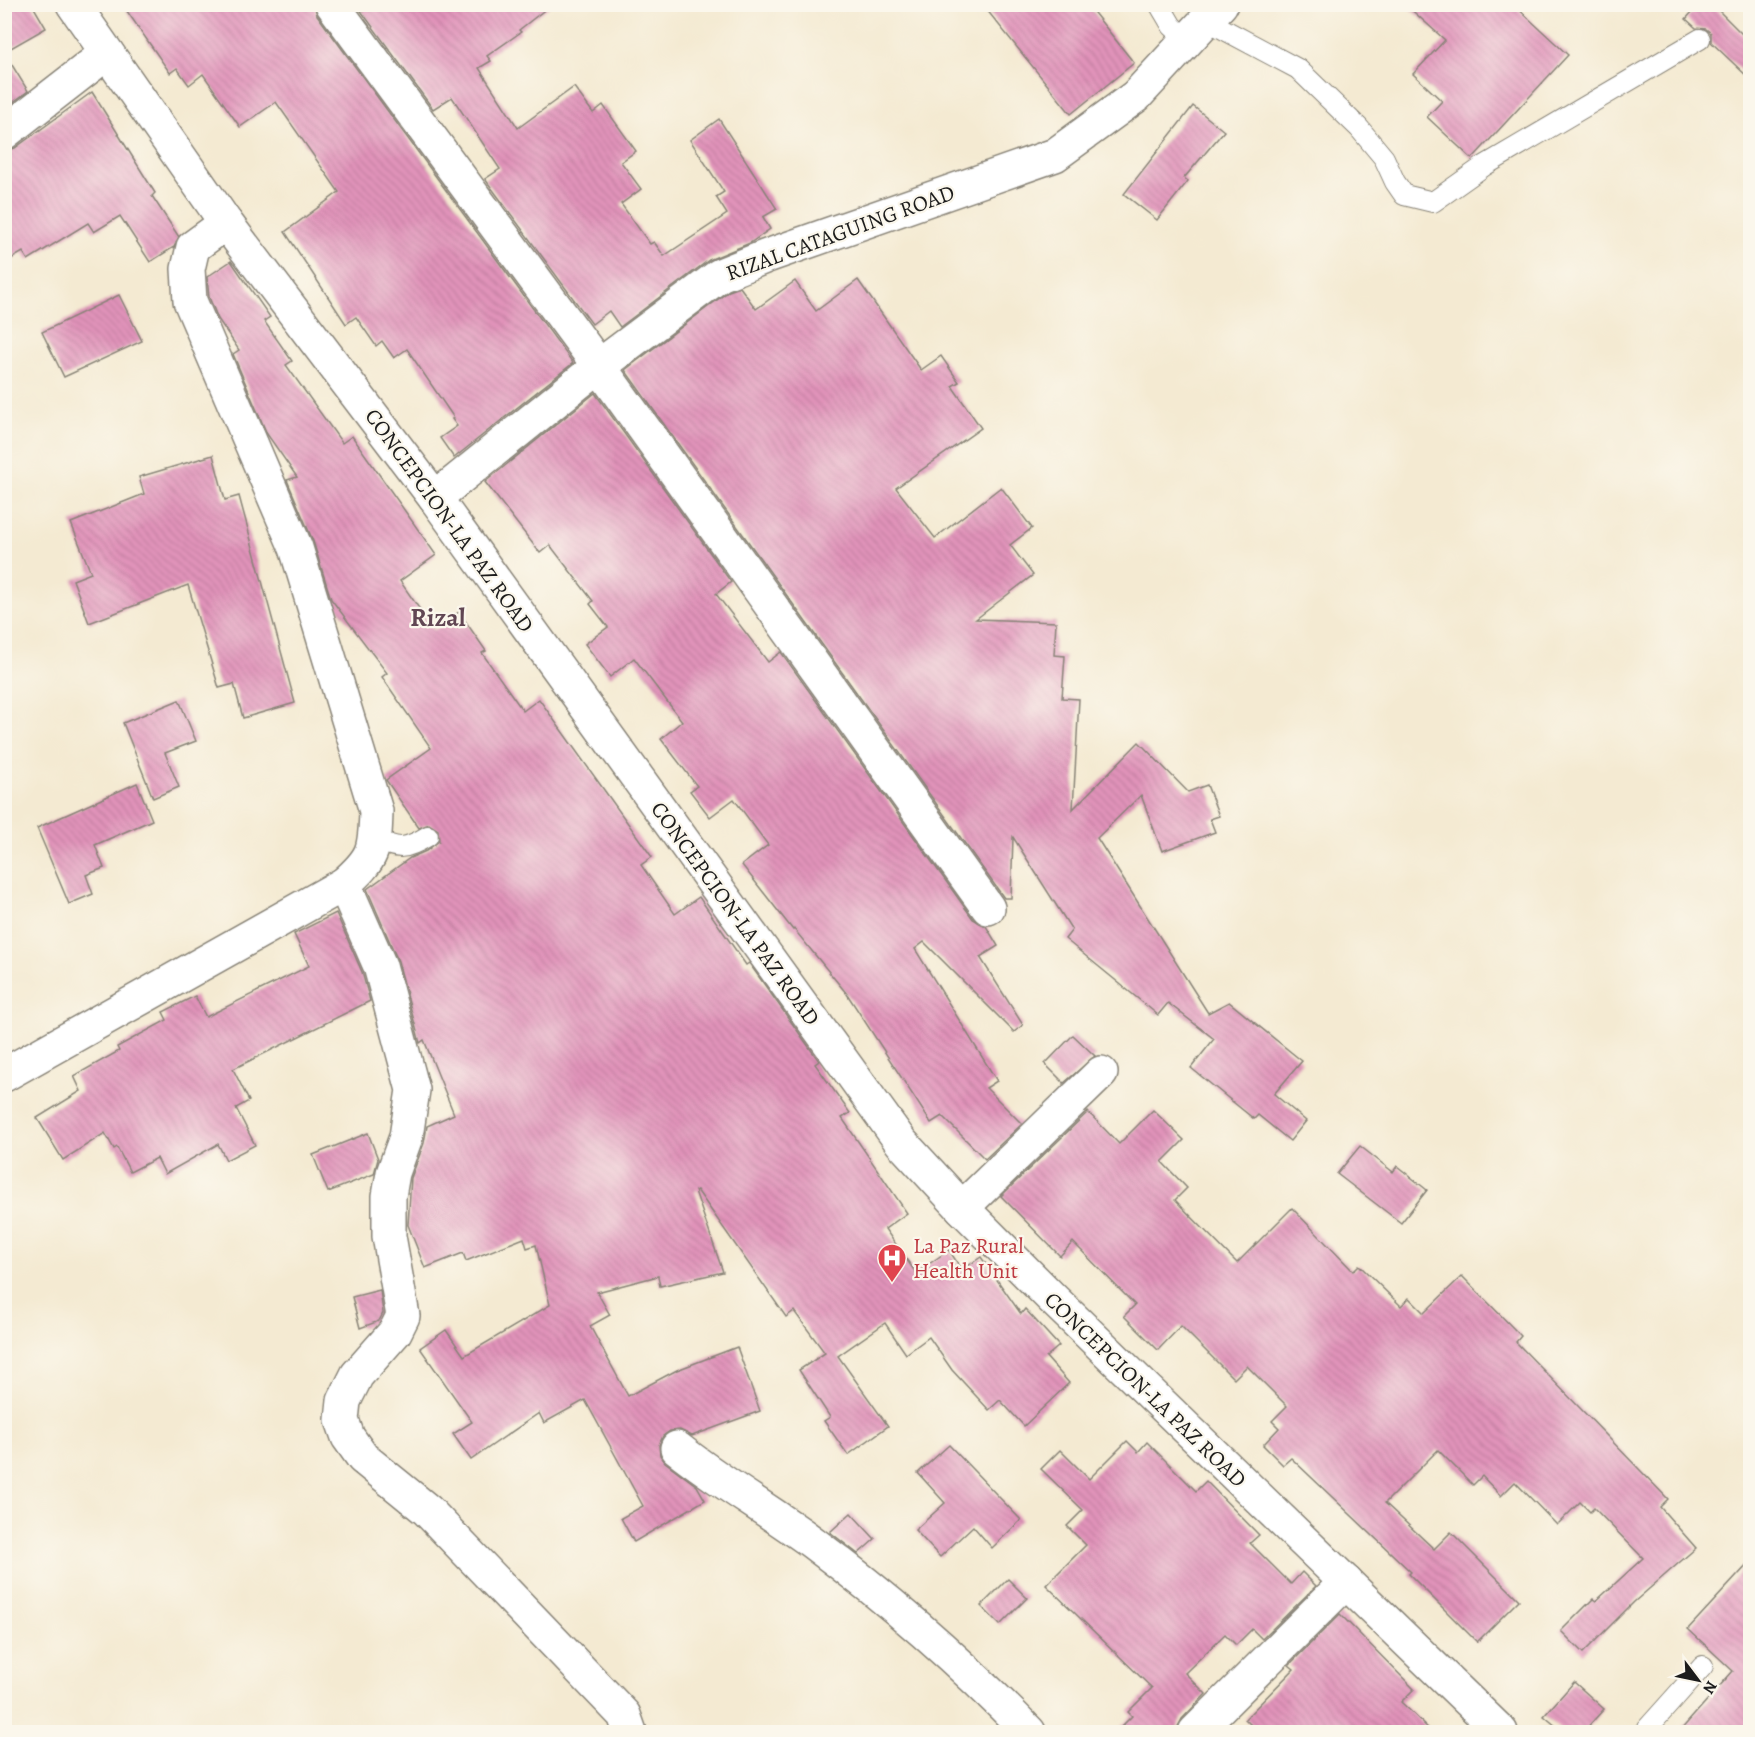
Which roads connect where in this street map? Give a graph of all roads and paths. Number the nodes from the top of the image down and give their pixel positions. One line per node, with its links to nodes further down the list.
1 (73, 4): 6 (street, CONCEPCION-LA PAZ ROAD)
2 (332, 4): 9 (street)
3 (1159, 4): 4 (lane)
4 (1205, 22): 5 (lane); 9 (street, RIZAL CATAGUING ROAD)
5 (1700, 39)
6 (107, 53): 7 (street); 8 (street, CONCEPCION-LA PAZ ROAD)
7 (4, 133)
8 (226, 223): 10 (street, CONCEPCION-LA PAZ ROAD); 12 (street)
9 (599, 366): 10 (street, RIZAL CATAGUING ROAD); 14 (street)
10 (435, 498): 17 (street, CONCEPCION-LA PAZ ROAD)
11 (428, 836): 12 (lane)
12 (375, 839): 13 (street)
13 (344, 884): 16 (street); 21 (street)
14 (988, 908)
15 (1101, 1074): 17 (street)
16 (4, 1075)
17 (962, 1208): 19 (street, CONCEPCION-LA PAZ ROAD)
18 (677, 1448): 22 (street)
19 (1346, 1582): 23 (street); 24 (street, CONCEPCION-LA PAZ ROAD)
20 (1703, 1666): 25 (lane)
21 (630, 1732)
22 (1029, 1732)
23 (1196, 1732)
24 (1501, 1732)
25 (1644, 1732)

